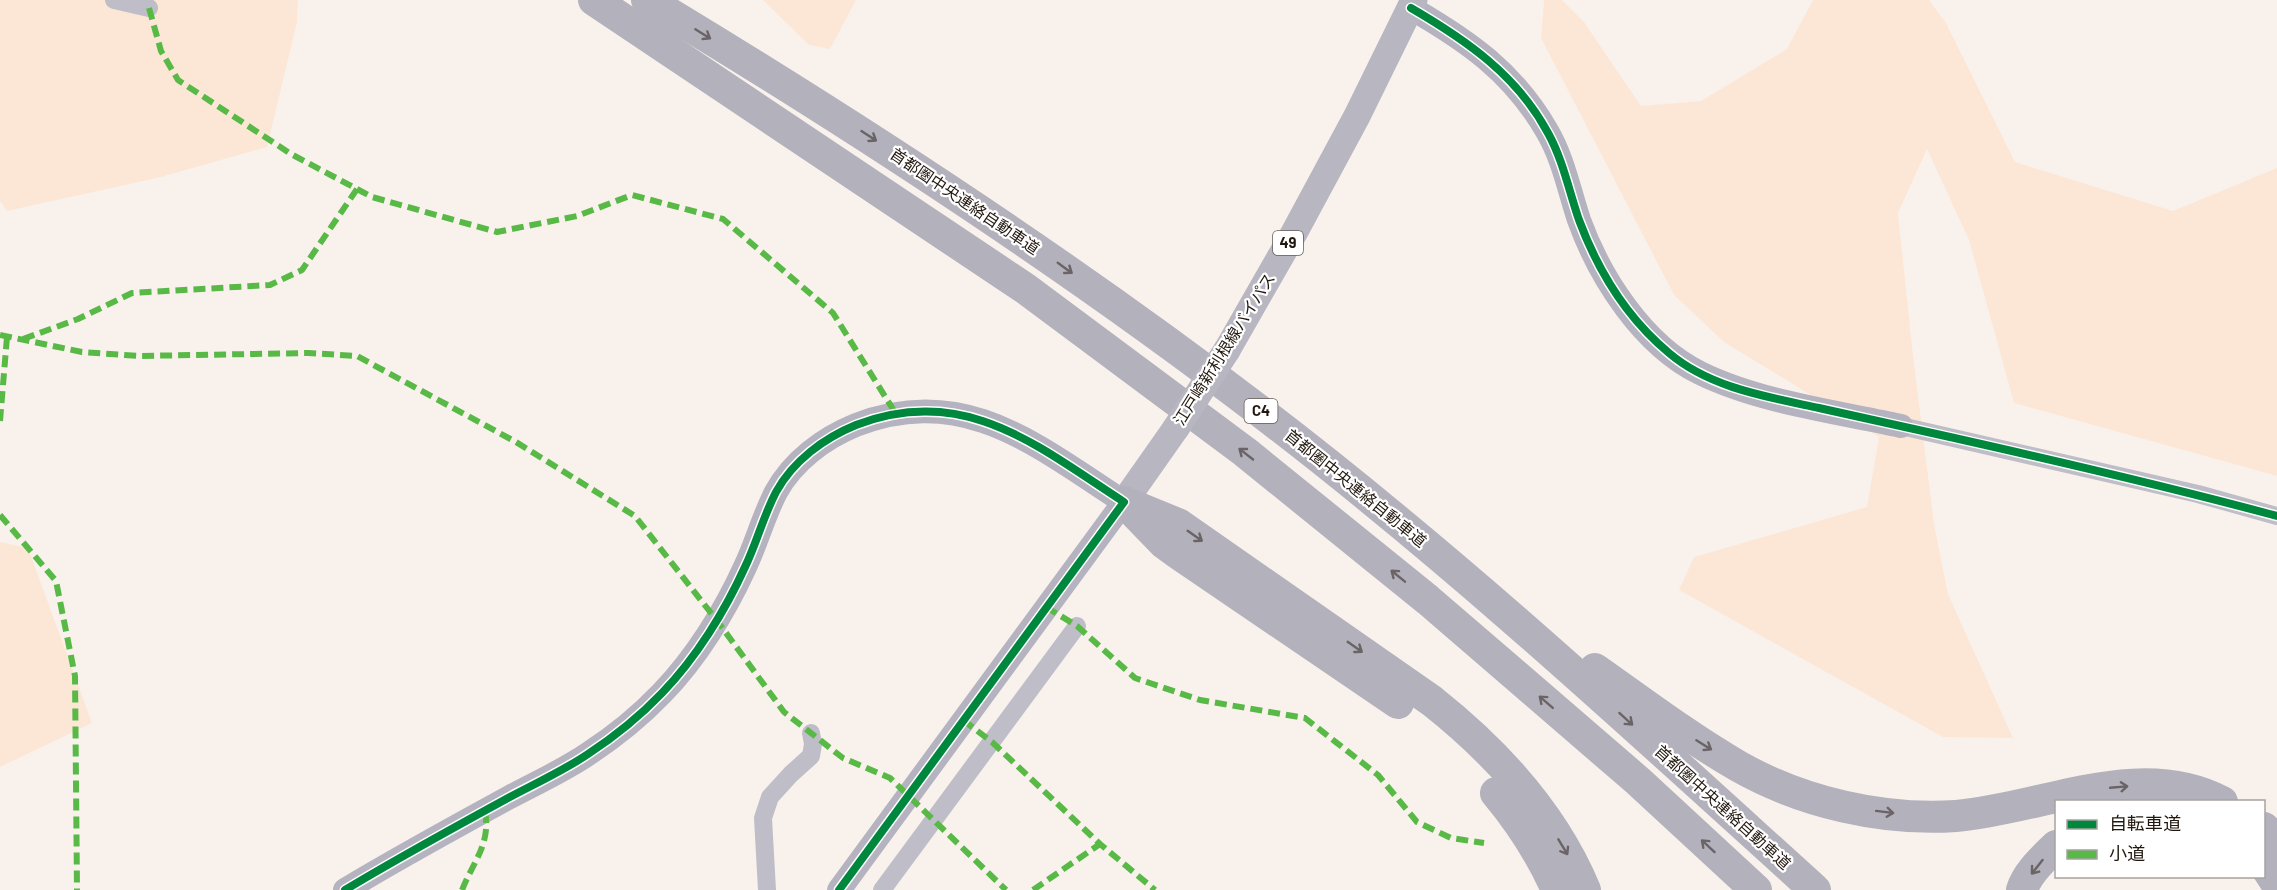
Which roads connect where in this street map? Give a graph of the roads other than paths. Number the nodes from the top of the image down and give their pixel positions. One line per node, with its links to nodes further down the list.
1 (114, 0): 5 (street)
2 (594, 0): 19 (highway, C4, one-way to 2)
3 (647, 0): 9 (highway, 首都圏中央連絡自動車道 / C4, one-way to 9)
4 (1412, 4): 6 (street); 7 (main road, 江戸崎新利根線バイパス / 49, bridge)
5 (148, 8)
6 (1901, 426): 8 (street)
7 (1124, 502): 13 (highway); 20 (street); 22 (street)
8 (2277, 516)
9 (1467, 578): 12 (highway, one-way to 12); 26 (highway, 首都圏中央連絡自動車道 / C4, one-way to 26)
10 (1077, 626): 23 (street)
11 (811, 733): 21 (street)
12 (2219, 800)
13 (1527, 813): 24 (highway); 25 (highway, one-way to 25)
14 (2265, 829): 15 (highway)
15 (2277, 841)
16 (2055, 847): 27 (highway, one-way to 27)
17 (2265, 866): 18 (highway)
18 (2277, 884)
19 (1754, 888)
20 (345, 890)
21 (767, 890)
22 (839, 890)
23 (882, 890)
24 (1557, 890)
25 (1585, 890)
26 (1815, 890)
27 (2022, 890)

